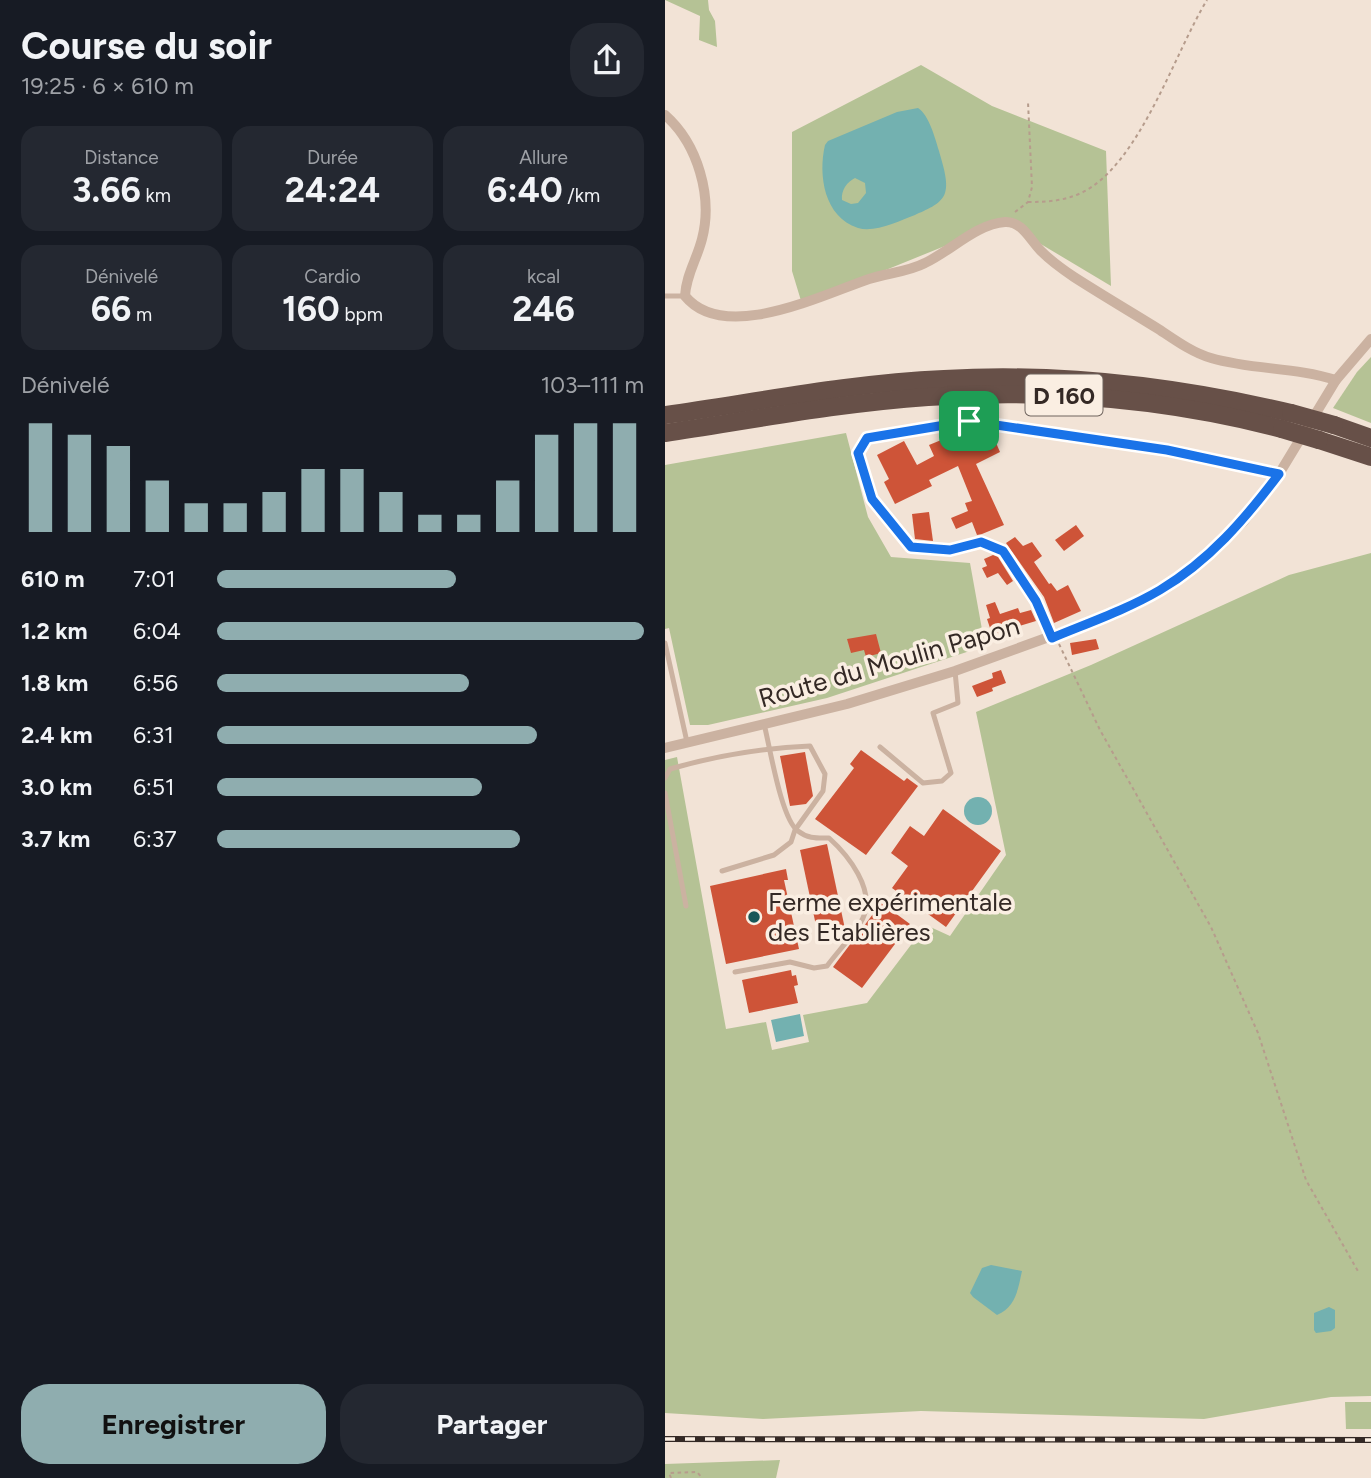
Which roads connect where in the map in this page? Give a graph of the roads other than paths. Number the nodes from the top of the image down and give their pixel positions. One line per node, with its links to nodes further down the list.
1 (665, 115): 3 (street)
2 (665, 296): 3 (lane)
3 (685, 296): 5 (street)
4 (1371, 339): 5 (street, Route du Moulin Papon)
5 (1336, 380): 11 (street, Route du Moulin Papon)
6 (665, 415): 9 (highway, D 160, bridge)
7 (1041, 431): 11 (street)
8 (665, 433): 10 (highway, D 160, bridge)
9 (1371, 438)
10 (1371, 457)
11 (1052, 638): 14 (street, Route du Moulin Papon)
12 (665, 643): 13 (lane)
13 (667, 662): 16 (lane)
14 (955, 671): 15 (street, Route du Moulin Papon); 18 (lane)
15 (764, 724): 16 (street, Route du Moulin Papon); 17 (lane)
16 (687, 742): 19 (street, Route du Moulin Papon)
17 (771, 747): 20 (lane); 22 (lane); 22 (lane)
18 (880, 747)
19 (665, 748)
20 (665, 778)
21 (665, 793): 24 (lane)
22 (795, 830): 23 (lane); 25 (lane)
23 (722, 871)
24 (686, 906)
25 (735, 972)

